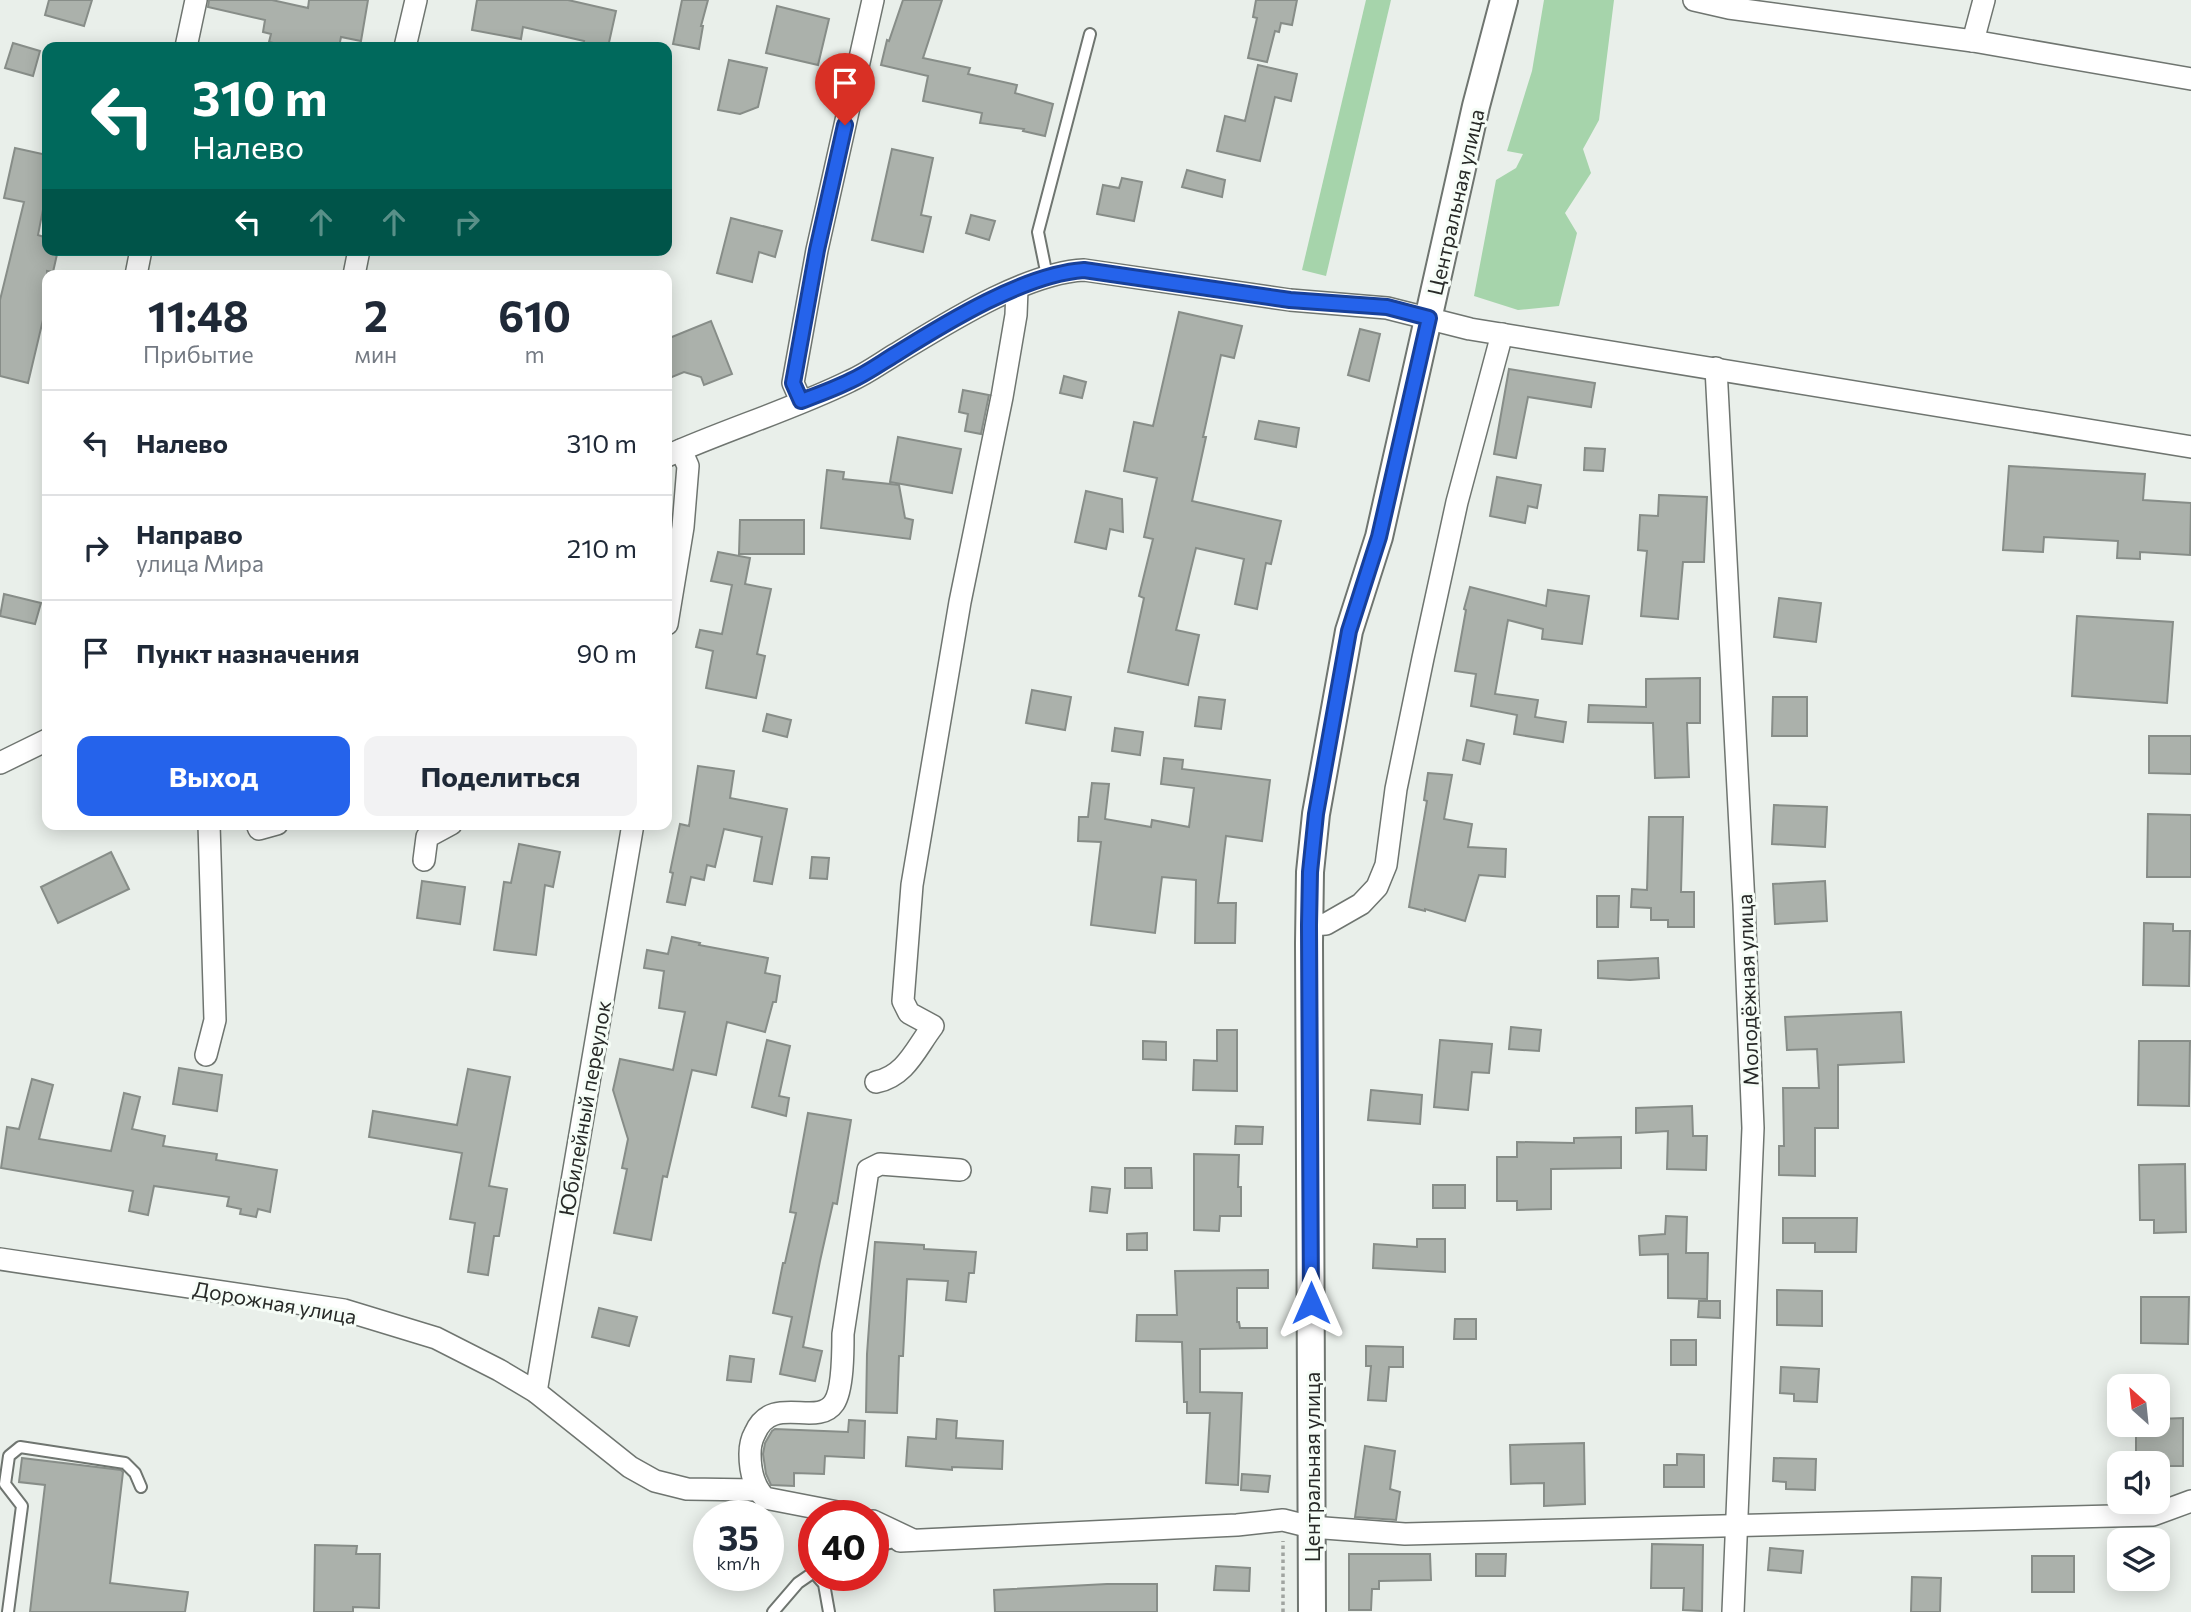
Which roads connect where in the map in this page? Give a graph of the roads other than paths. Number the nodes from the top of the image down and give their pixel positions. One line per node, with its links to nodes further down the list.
1 (196, 0): 9 (street)
2 (415, 0): 10 (street)
3 (873, 0): 17 (street)
4 (1504, 0): 14 (street, Центральная улица)
5 (1694, 0): 8 (street)
6 (1984, 0): 8 (street)
7 (1090, 34): 12 (lane)
8 (1973, 41): 11 (street)
9 (187, 42)
10 (406, 42)
11 (2191, 79)
12 (1047, 276): 13 (street); 14 (street)
13 (1017, 289): 17 (street); 29 (street)
14 (1429, 318): 15 (street); 27 (street, Центральная улица)
15 (1502, 334): 16 (street); 27 (street)
16 (1716, 368): 18 (street); 37 (street, Молодёжная улица)
17 (801, 401): 19 (street)
18 (2191, 447)
19 (674, 453): 20 (street)
20 (672, 594)
21 (42, 742): 22 (street)
22 (0, 763)
23 (209, 830): 28 (street)
24 (439, 830): 26 (street)
25 (632, 830): 32 (street, Юбилейный переулок)
26 (424, 860)
27 (1309, 925): 38 (street, Центральная улица)
28 (206, 1055)
29 (876, 1082)
30 (960, 1170): 34 (street)
31 (0, 1259): 32 (street, Дорожная улица)
32 (536, 1392): 34 (street, Дорожная улица)
33 (141, 1487): 44 (lane)
34 (757, 1489): 36 (street)
35 (2191, 1501): 37 (street)
36 (798, 1505)
37 (1738, 1525): 38 (street); 48 (street, Молодёжная улица)
38 (1311, 1527): 40 (street); 47 (street, Центральная улица)
39 (889, 1530): 40 (street)
40 (906, 1540): 41 (lane)
41 (889, 1543)
42 (798, 1583): 45 (lane)
43 (825, 1591): 46 (lane)
44 (8, 1612)
45 (773, 1612)
46 (829, 1612)
47 (1312, 1612)
48 (1733, 1612)

